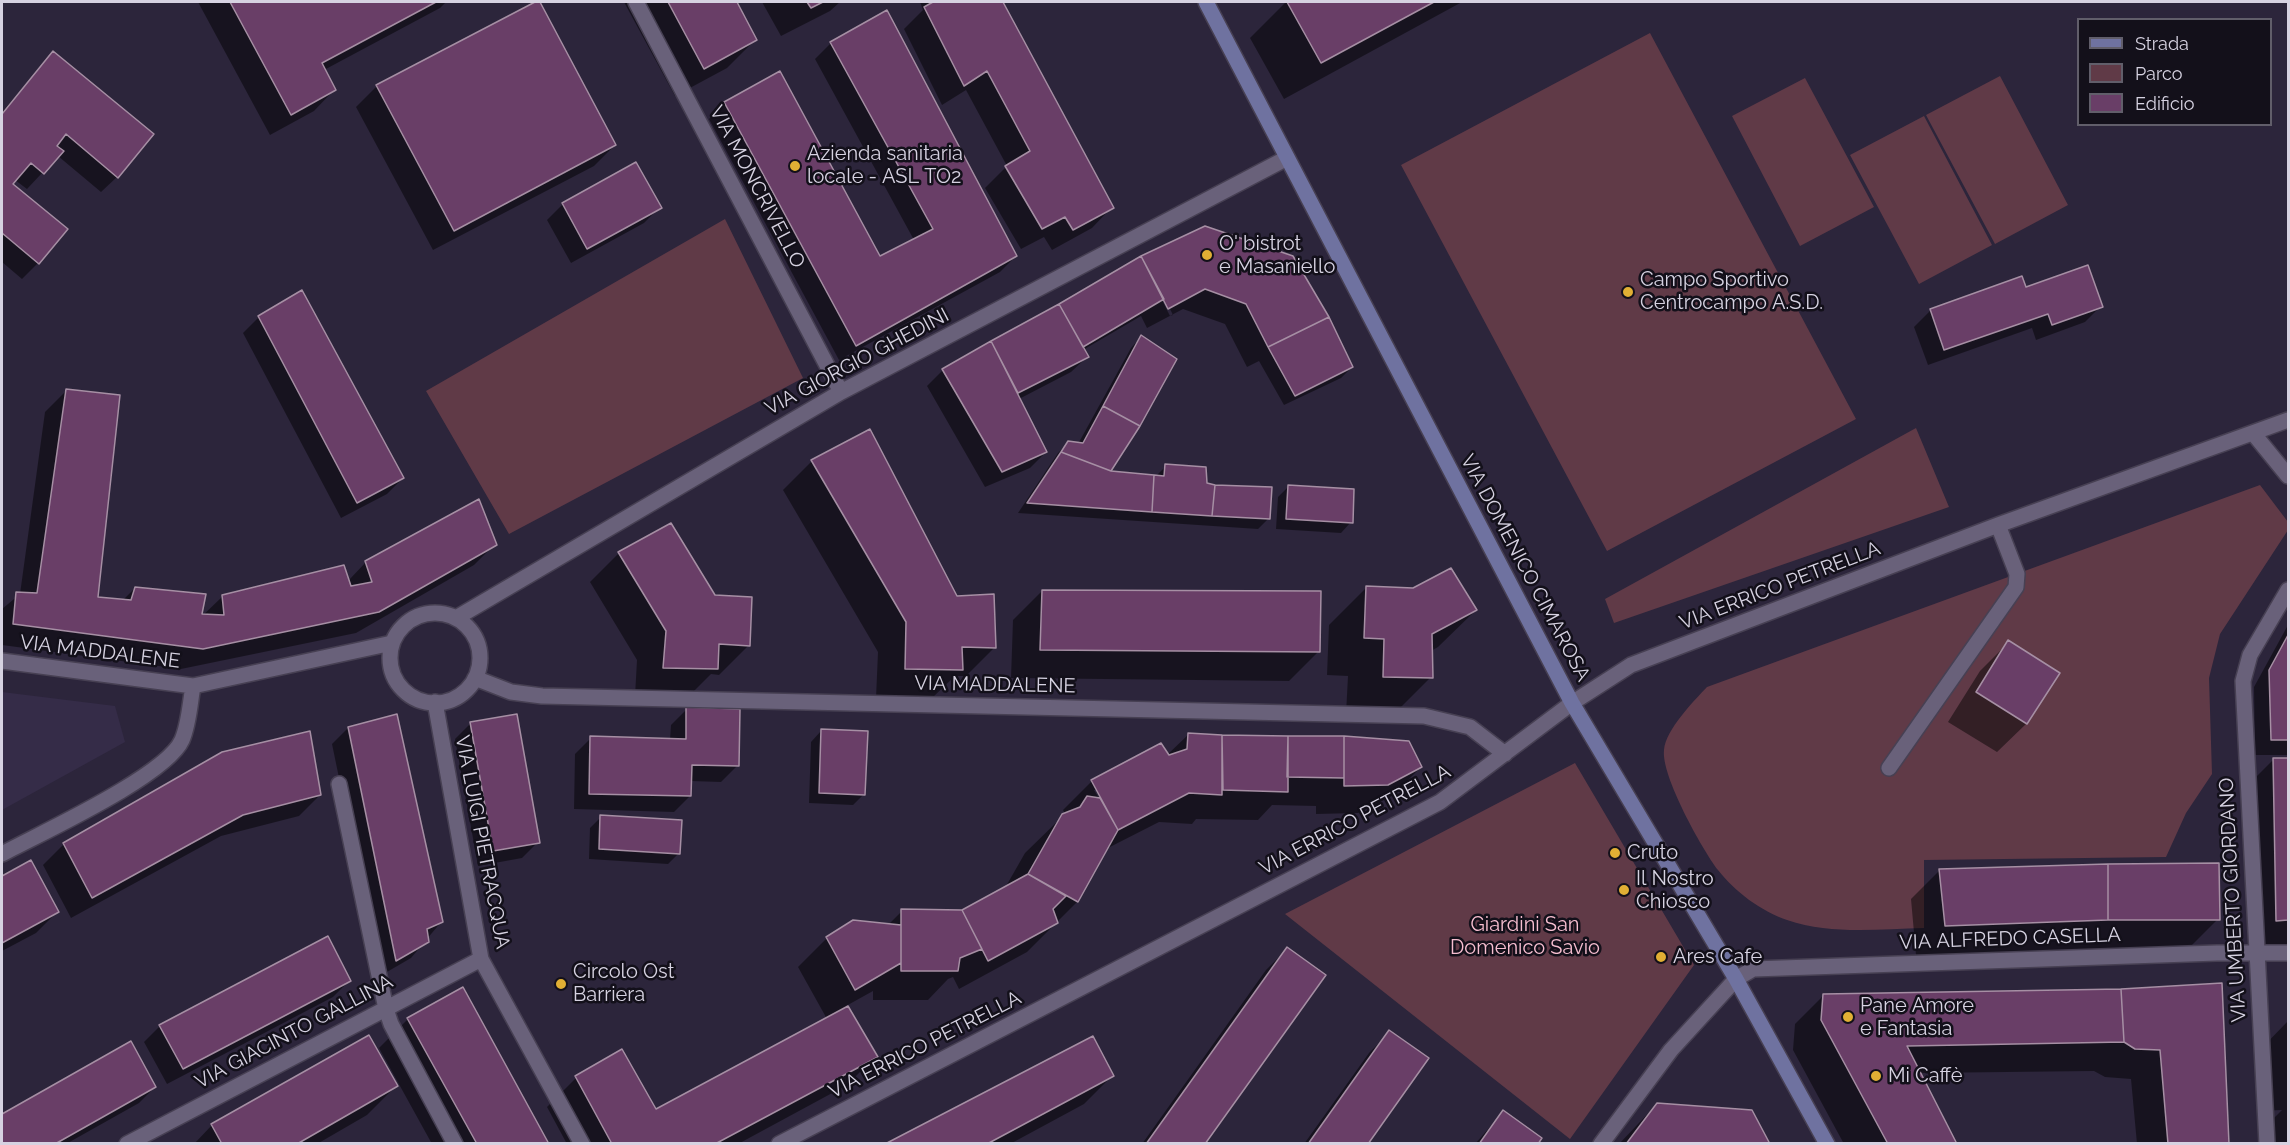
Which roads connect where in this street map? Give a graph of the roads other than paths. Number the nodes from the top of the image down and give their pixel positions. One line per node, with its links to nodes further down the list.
1 (636, 2): 4 (street, VIA MONCRIVELLO)
2 (1206, 2): 3 (street, VIA DOMENICO CIMAROSA)
3 (1287, 158): 4 (street, VIA GIORGIO GHEDINI); 16 (street, VIA DOMENICO CIMAROSA)
4 (841, 392): 10 (street, VIA GIORGIO GHEDINI)
5 (2287, 422): 6 (street, VIA ERRICO PETRELLA)
6 (2253, 433): 7 (street); 8 (street, VIA ERRICO PETRELLA)
7 (2289, 476)
8 (1998, 525): 16 (street, VIA ERRICO PETRELLA); 18 (street)
9 (2289, 590): 21 (street, VIA UMBERTO GIORDANO)
10 (456, 618): 11 (street); 13 (street)
11 (392, 643): 14 (street); 15 (street)
12 (2, 661): 14 (street, VIA MADDALENE)
13 (475, 678): 15 (street); 17 (street, VIA MADDALENE)
14 (193, 686): 20 (street)
15 (435, 702): 23 (street, VIA LUIGI PIETRACQUA)
16 (1572, 703): 17 (street, VIA ERRICO PETRELLA); 24 (street, VIA DOMENICO CIMAROSA)
17 (1505, 754): 29 (street, VIA ERRICO PETRELLA)
18 (1889, 768)
19 (339, 784): 25 (street)
20 (2, 854)
21 (2257, 953): 22 (street, VIA ALFREDO CASELLA); 24 (street, VIA ALFREDO CASELLA); 32 (street, VIA UMBERTO GIORDANO)
22 (2289, 953)
23 (481, 958): 25 (street, VIA GIACINTO GALLINA); 28 (street, VIA LUIGI PIETRACQUA)
24 (1736, 979): 30 (street); 31 (street, VIA DOMENICO CIMAROSA)
25 (386, 1009): 26 (street, VIA GIACINTO GALLINA); 27 (street)
26 (127, 1143)
27 (455, 1143)
28 (582, 1143)
29 (779, 1143)
30 (1601, 1143)
31 (1827, 1143)
32 (2267, 1143)

